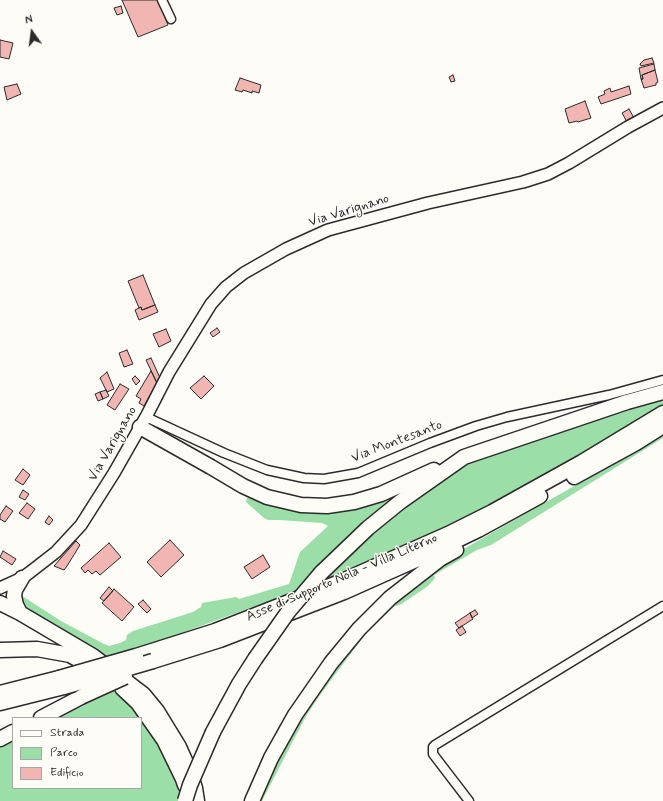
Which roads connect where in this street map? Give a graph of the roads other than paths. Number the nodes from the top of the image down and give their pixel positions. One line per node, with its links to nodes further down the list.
1 (162, 0): 2 (street)
2 (171, 19)
3 (663, 108): 7 (street, Via Varignano)
4 (663, 380): 7 (street, Via Montesanto)
5 (663, 392): 9 (highway)
6 (663, 413): 18 (highway, Asse di Supporto Nola - Villa Literno, bridge)
7 (143, 422): 9 (highway); 11 (street, Via Varignano)
8 (663, 426): 10 (highway, Asse di Supporto Nola - Villa Literno)
9 (464, 457): 24 (highway, bridge)
10 (478, 530): 17 (highway, Asse di Supporto Nola - Villa Literno); 27 (highway)
11 (22, 578): 12 (street, Via Varignano); 15 (highway)
12 (0, 588)
13 (0, 603): 15 (highway)
14 (663, 606): 28 (street)
15 (20, 613): 26 (highway)
16 (0, 650): 25 (highway)
17 (153, 661): 18 (highway, Asse di Supporto Nola - Villa Literno, bridge); 21 (highway, bridge)
18 (62, 683): 19 (highway, Asse di Supporto Nola - Villa Literno); 20 (highway, Asse di Supporto Nola - Villa Literno)
19 (0, 693)
20 (0, 704)
21 (42, 717)
22 (12, 732): 23 (highway)
23 (0, 738)
24 (185, 801)
25 (189, 801)
26 (197, 801)
27 (252, 801)
28 (469, 801)

